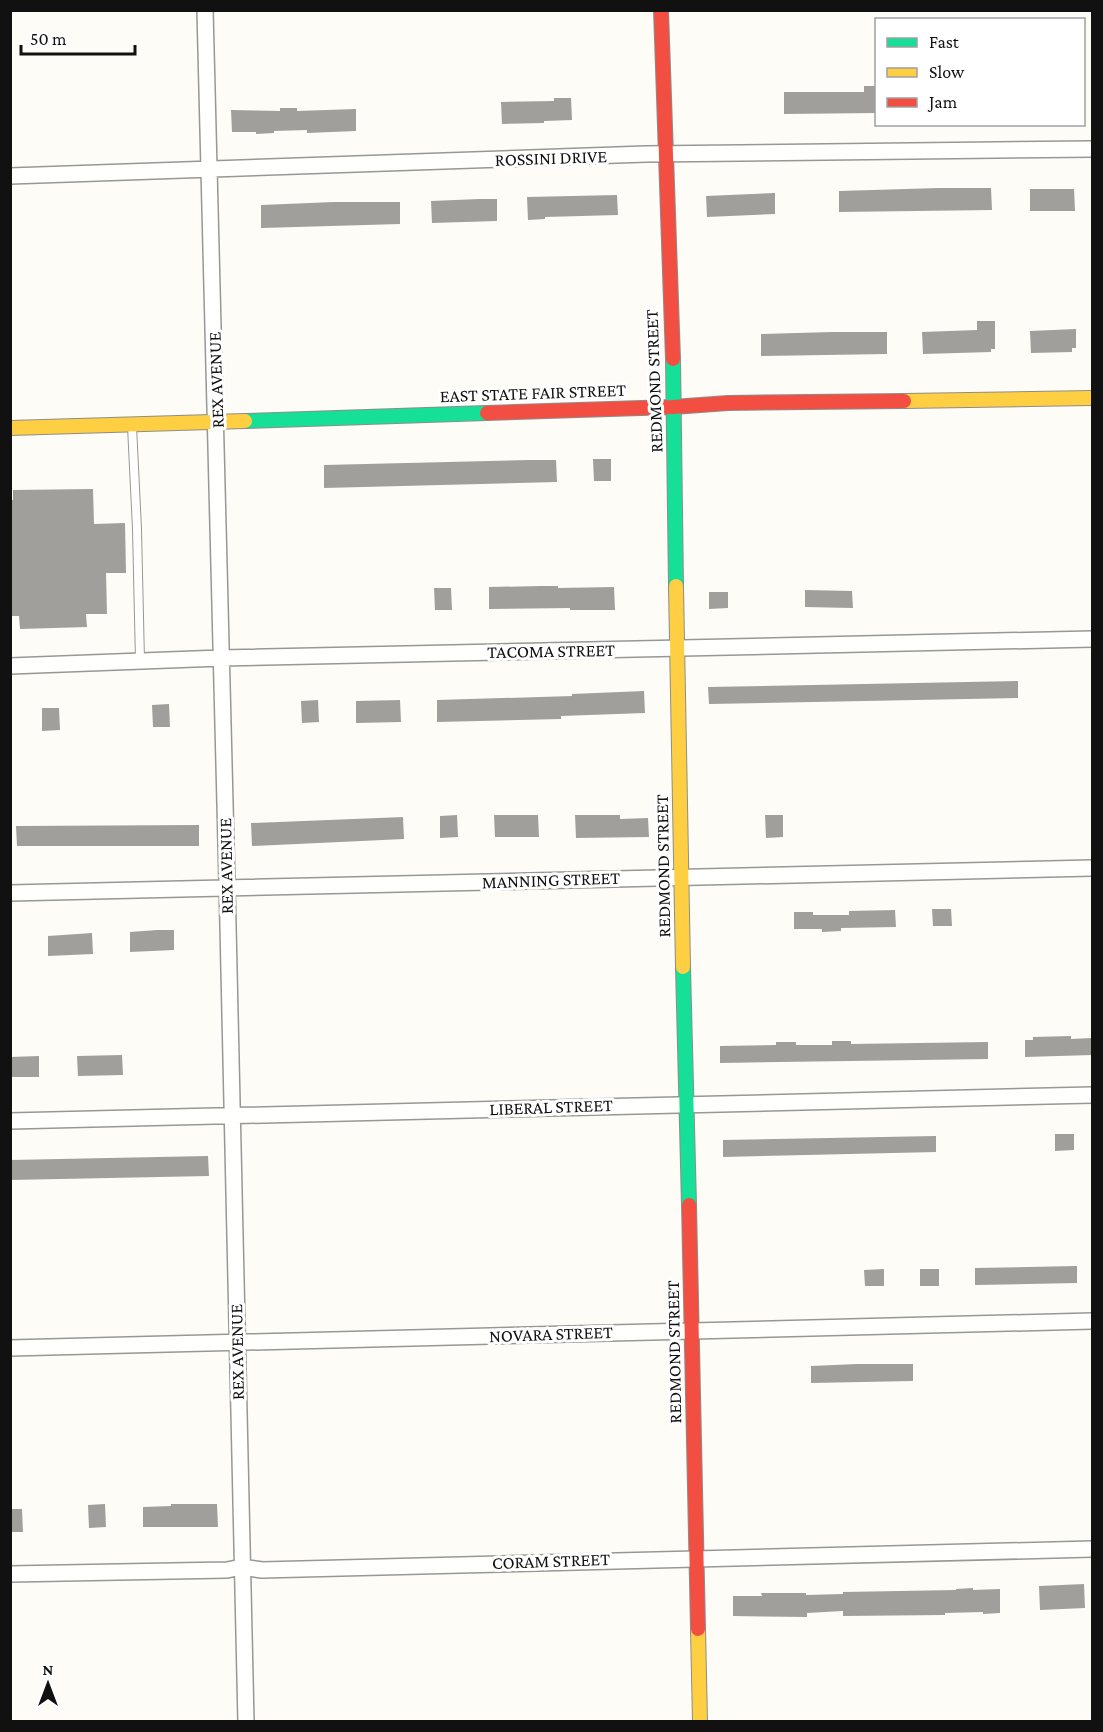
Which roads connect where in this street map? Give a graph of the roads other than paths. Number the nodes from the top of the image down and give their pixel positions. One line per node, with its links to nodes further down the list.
1 (205, 10): 5 (street, REX AVENUE)
2 (661, 10): 4 (street, REDMOND STREET)
3 (1092, 148): 4 (street, ROSSINI DRIVE)
4 (666, 154): 5 (street, ROSSINI DRIVE); 8 (street, REDMOND STREET)
5 (209, 169): 6 (street, ROSSINI DRIVE); 9 (street, REX AVENUE)
6 (10, 176)
7 (1092, 398): 8 (street, EAST STATE FAIR STREET)
8 (673, 406): 9 (street, EAST STATE FAIR STREET); 13 (street, REDMOND STREET)
9 (217, 421): 10 (street, EAST STATE FAIR STREET); 14 (street, REX AVENUE)
10 (131, 424): 11 (street, EAST STATE FAIR STREET); 15 (lane)
11 (10, 428)
12 (1092, 639): 13 (street, TACOMA STREET)
13 (676, 648): 14 (street, TACOMA STREET); 18 (street, REDMOND STREET)
14 (221, 658): 15 (street, TACOMA STREET); 19 (street, REX AVENUE)
15 (140, 661): 16 (street, TACOMA STREET)
16 (10, 666)
17 (1092, 868): 18 (street, MANNING STREET)
18 (681, 876): 19 (street, MANNING STREET); 22 (street, REDMOND STREET)
19 (226, 889): 20 (street, MANNING STREET); 23 (street, REX AVENUE)
20 (10, 893)
21 (1092, 1095): 22 (street, LIBERAL STREET)
22 (686, 1103): 23 (street, LIBERAL STREET); 26 (street, REDMOND STREET)
23 (232, 1116): 24 (street, LIBERAL STREET); 27 (street, REX AVENUE)
24 (10, 1121)
25 (1092, 1321): 26 (street, NOVARA STREET)
26 (691, 1330): 27 (street, NOVARA STREET); 30 (street, REDMOND STREET)
27 (237, 1341): 28 (street, NOVARA STREET); 31 (street, REX AVENUE)
28 (10, 1348)
29 (1092, 1549): 30 (street, CORAM STREET)
30 (696, 1557): 31 (street, CORAM STREET); 34 (street, REDMOND STREET)
31 (242, 1567): 32 (street, CORAM STREET); 33 (street, REX AVENUE)
32 (10, 1574)
33 (246, 1722)
34 (700, 1722)

